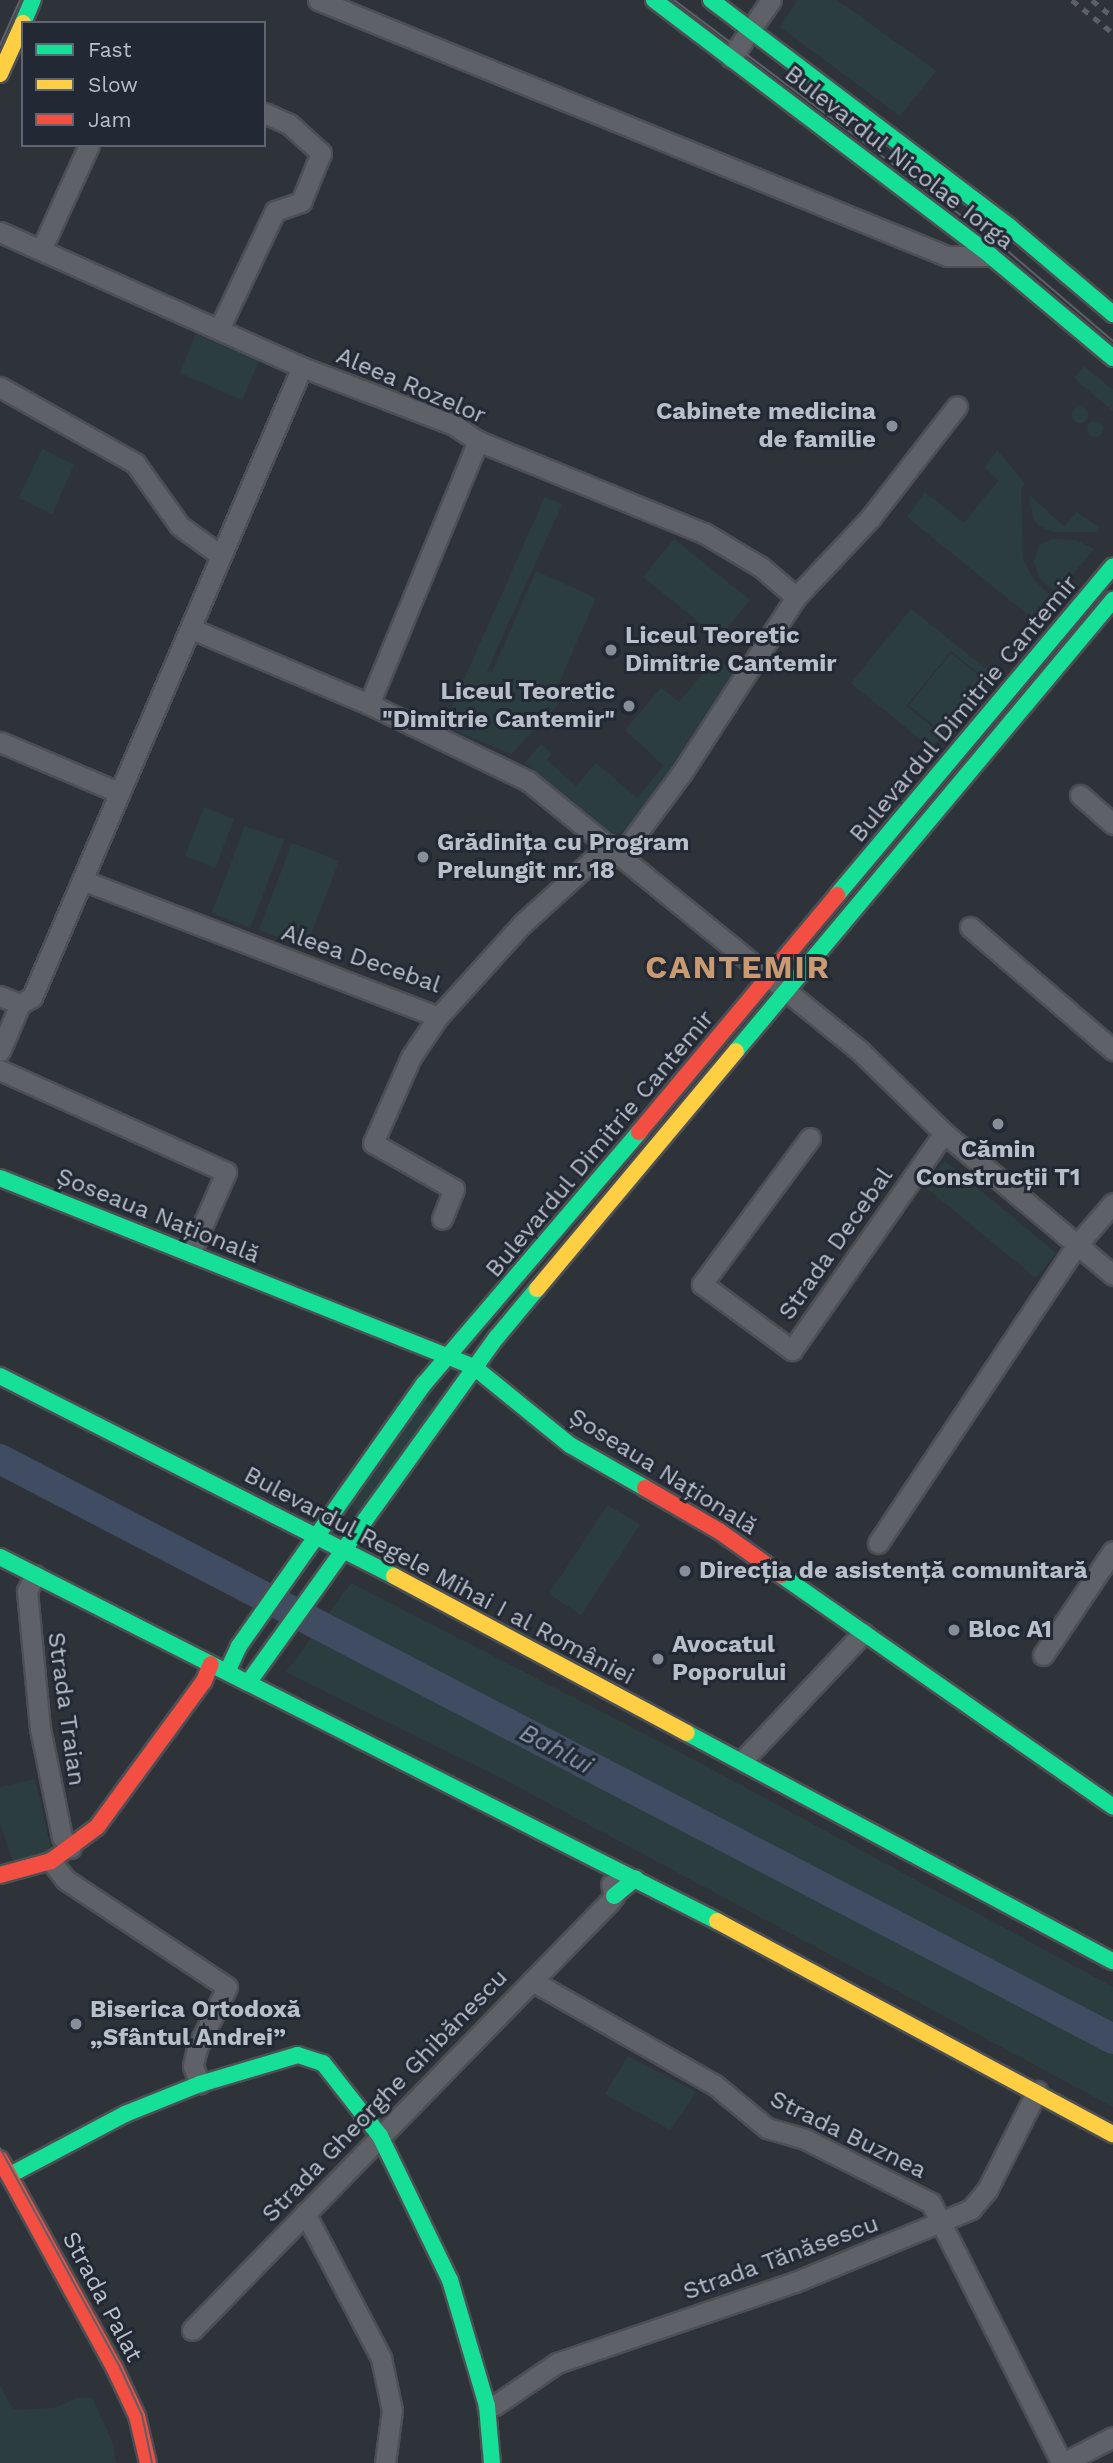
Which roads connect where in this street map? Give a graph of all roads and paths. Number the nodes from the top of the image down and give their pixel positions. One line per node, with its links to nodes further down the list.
1 (33, 0): 6 (main road)
2 (318, 0): 15 (street)
3 (654, 0): 9 (main road, Bulevardul Nicolae Iorga)
4 (711, 0): 8 (main road, Bulevardul Nicolae Iorga)
5 (771, 0): 8 (street)
6 (24, 21)
7 (21, 27): 10 (main road)
8 (750, 28): 9 (street); 16 (main road, Bulevardul Nicolae Iorga)
9 (731, 58): 15 (main road, Bulevardul Nicolae Iorga)
10 (0, 74)
11 (266, 114): 17 (street)
12 (88, 147): 14 (street)
13 (0, 232): 14 (street, Aleea Rozelor)
14 (41, 250): 17 (street, Aleea Rozelor)
15 (991, 256): 18 (main road, Bulevardul Nicolae Iorga)
16 (1113, 314)
17 (219, 329): 19 (street, Aleea Rozelor)
18 (1113, 358)
19 (302, 368): 22 (street, Aleea Rozelor); 23 (street)
20 (0, 387): 23 (street)
21 (957, 406): 25 (street, Aleea Decebal)
22 (478, 440): 25 (street, Aleea Rozelor); 28 (street)
23 (220, 555): 27 (street)
24 (1113, 566): 36 (main road, Bulevardul Dimitrie Cantemir)
25 (796, 597): 33 (street, Aleea Decebal)
26 (1113, 600): 37 (main road, Bulevardul Dimitrie Cantemir)
27 (192, 629): 28 (street); 30 (street)
28 (369, 704): 33 (street)
29 (0, 742): 30 (street)
30 (120, 793): 34 (street)
31 (1080, 795): 32 (street)
32 (1113, 824)
33 (615, 850): 36 (street); 40 (street, Aleea Decebal)
34 (82, 880): 39 (street); 40 (street, Aleea Decebal)
35 (970, 926): 42 (street)
36 (768, 977): 37 (street); 52 (main road, Bulevardul Dimitrie Cantemir)
37 (786, 991): 44 (street); 53 (main road, Bulevardul Dimitrie Cantemir)
38 (0, 996): 39 (street)
39 (20, 1004): 41 (street)
40 (438, 1017): 48 (street)
41 (0, 1051)
42 (1113, 1051)
43 (0, 1070): 50 (street)
44 (944, 1133): 45 (street, Strada Decebal); 49 (street)
45 (810, 1138)
46 (0, 1178): 50 (main road, Șoseaua Națională)
47 (1113, 1203): 49 (street)
48 (442, 1219)
49 (1077, 1245): 51 (street); 56 (street)
50 (191, 1252): 52 (main road, Șoseaua Națională)
51 (1113, 1275)
52 (449, 1356): 53 (main road, Șoseaua Națională); 55 (main road, Bulevardul Dimitrie Cantemir)
53 (474, 1367): 57 (main road, Bulevardul Dimitrie Cantemir); 61 (main road, Șoseaua Națională)
54 (0, 1376): 55 (main road, Bulevardul Regele Mihai I al României)
55 (316, 1537): 57 (main road, Bulevardul Regele Mihai I al României); 64 (main road, Bulevardul Dimitrie Cantemir)
56 (878, 1543)
57 (341, 1550): 65 (main road, Bulevardul Dimitrie Cantemir); 66 (main road, Bulevardul Regele Mihai I al României)
58 (1113, 1551): 62 (street)
59 (0, 1557): 60 (main road)
60 (35, 1575): 63 (main road); 68 (street, Strada Traian)
61 (863, 1633): 66 (street); 67 (main road, Șoseaua Națională)
62 (1043, 1655)
63 (211, 1664): 64 (main road); 68 (main road)
64 (227, 1672): 65 (main road)
65 (248, 1683): 70 (main road)
66 (743, 1760): 74 (main road, Bulevardul Regele Mihai I al României)
67 (1113, 1807)
68 (71, 1848): 69 (main road)
69 (51, 1861): 71 (main road); 76 (street)
70 (597, 1861): 72 (main road); 73 (street)
71 (0, 1875)
72 (636, 1878): 73 (main road); 77 (main road)
73 (614, 1896): 75 (street, Strada Gheorghe Ghibănescu)
74 (1113, 1961)
75 (532, 1980): 79 (street, Strada Gheorghe Ghibănescu); 83 (street, Strada Buznea)
76 (200, 2084): 79 (main road); 81 (main road)
77 (1037, 2091): 78 (main road); 83 (street, Strada Tănăsescu)
78 (1113, 2134)
79 (380, 2136): 82 (street, Strada Gheorghe Ghibănescu); 85 (main road)
80 (0, 2158): 81 (main road, Strada Palat)
81 (10, 2175): 87 (main road, Strada Palat)
82 (305, 2213): 84 (street, Strada Gheorghe Ghibănescu); 88 (street)
83 (944, 2223): 85 (street, Strada Tănăsescu); 90 (street, Strada Buznea)
84 (192, 2330)
85 (487, 2406): 89 (main road)
86 (1113, 2437): 90 (street)
87 (148, 2463)
88 (385, 2463)
89 (492, 2463)
90 (1063, 2463)

